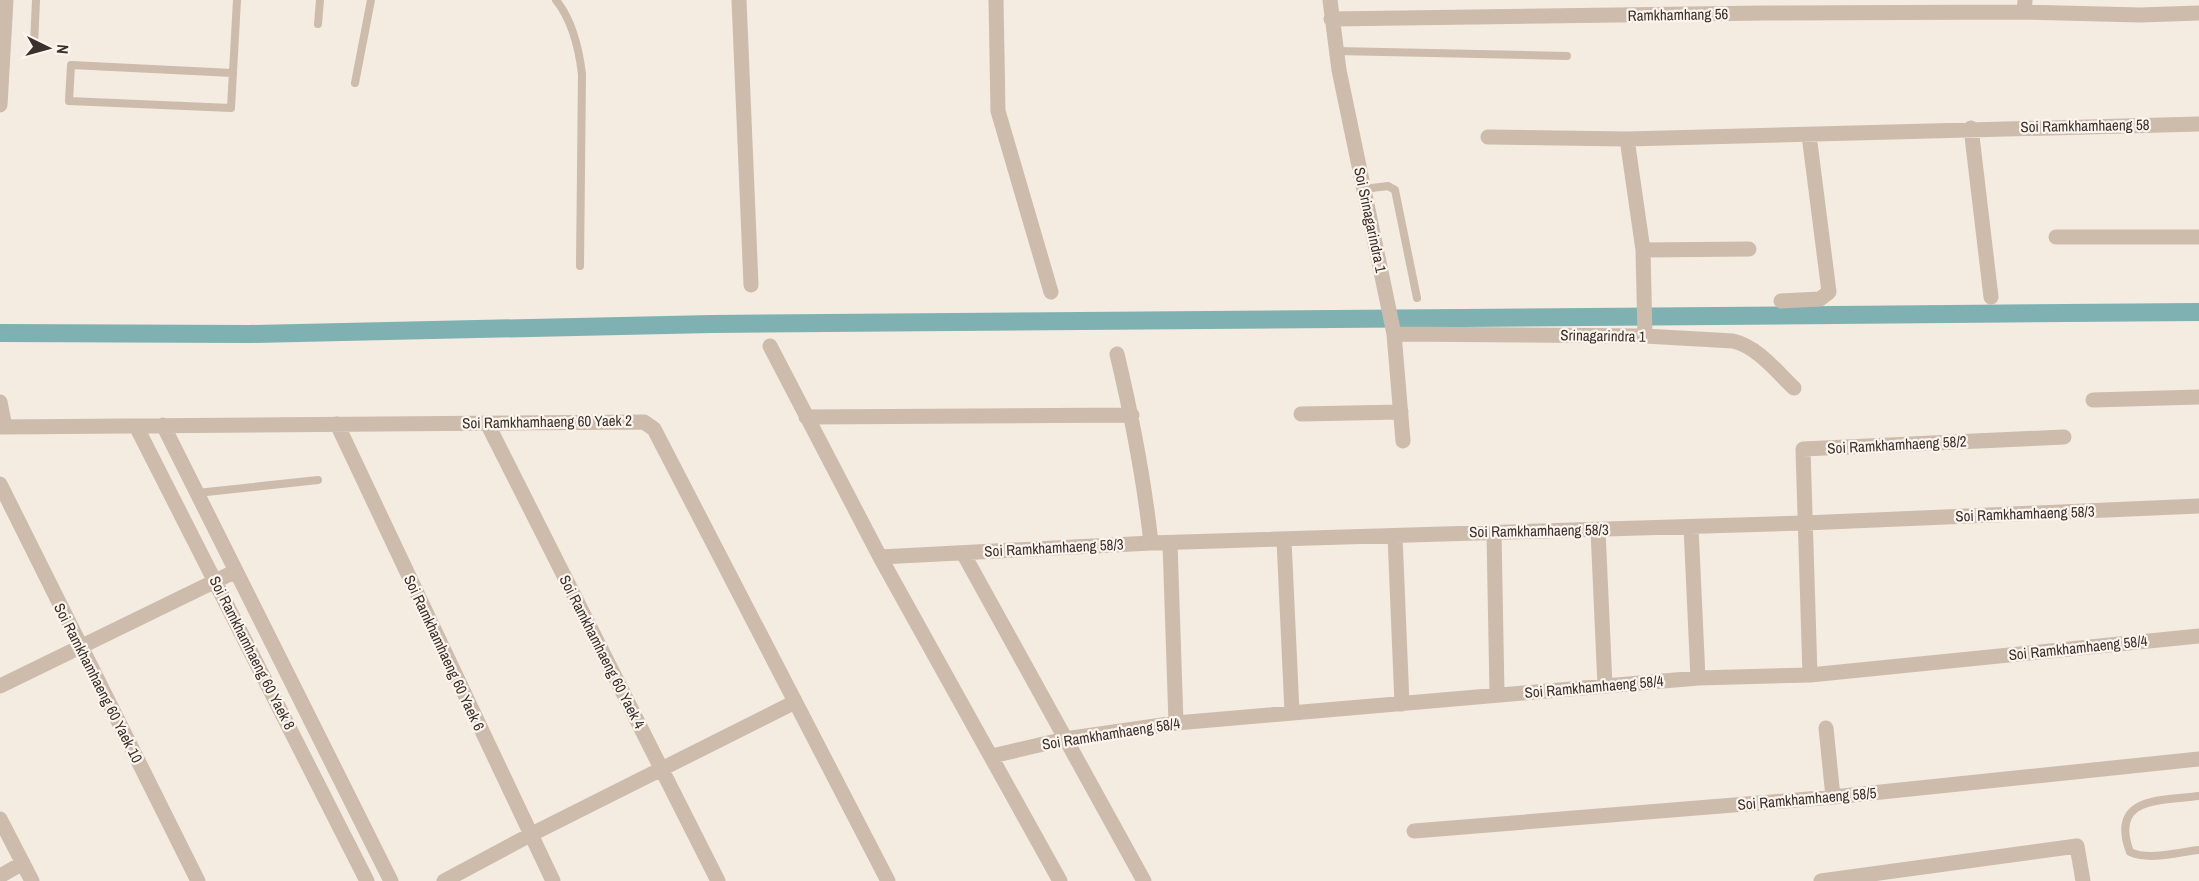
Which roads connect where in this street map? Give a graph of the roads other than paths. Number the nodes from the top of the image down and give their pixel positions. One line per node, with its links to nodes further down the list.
1 (6, 0): 14 (street)
2 (36, 0): 15 (lane)
3 (237, 0): 18 (lane)
4 (320, 0): 13 (lane)
5 (371, 0): 19 (lane)
6 (556, 0): 31 (lane)
7 (739, 0): 32 (street)
8 (996, 0): 33 (street)
9 (1330, 0): 12 (street, Soi Srinagarindra 1)
10 (2024, 6): 11 (street, Ramkhamhang 56); 12 (street, Ramkhamhang 56)
11 (2199, 13)
12 (1332, 19): 16 (street, Soi Srinagarindra 1)
13 (318, 24)
14 (2, 27): 20 (street)
15 (34, 45)
16 (1336, 51): 17 (lane); 26 (street, Soi Srinagarindra 1)
17 (1567, 56)
18 (233, 74): 18 (lane)
19 (355, 83)
20 (0, 105)
21 (2199, 124): 22 (street, Soi Ramkhamhaeng 58)
22 (1971, 128): 23 (street, Soi Ramkhamhaeng 58); 34 (street)
23 (1809, 135): 25 (street, Soi Ramkhamhaeng 58); 36 (street)
24 (1488, 138): 25 (street, Soi Ramkhamhaeng 58)
25 (1627, 139): 30 (street)
26 (1364, 189): 35 (lane); 37 (street, Soi Srinagarindra 1)
27 (2056, 237): 28 (street)
28 (2199, 237)
29 (1749, 249): 30 (street)
30 (1643, 250): 38 (street)
31 (580, 267)
32 (751, 285)
33 (1051, 292)
34 (1991, 297)
35 (1417, 298)
36 (1781, 301)
37 (1393, 329): 38 (street, Srinagarindra 1); 45 (street, Soi Srinagarindra 1)
38 (1645, 336): 41 (street, Srinagarindra 1)
39 (770, 346): 48 (street)
40 (1117, 354): 47 (street)
41 (1794, 388)
42 (2199, 397): 43 (street)
43 (2092, 400)
44 (0, 402): 53 (street)
45 (1401, 412): 46 (street); 55 (street, Soi Srinagarindra 1)
46 (1301, 414)
47 (1132, 415): 48 (street); 66 (street)
48 (806, 417): 69 (street)
49 (487, 423): 50 (street, Soi Ramkhamhaeng 60 Yaek 2); 79 (street, Soi Ramkhamhaeng 60 Yaek 2); 89 (street, Soi Ramkhamhaeng 60 Yaek 4)
50 (337, 424): 52 (street, Soi Ramkhamhaeng 60 Yaek 2); 94 (street, Soi Ramkhamhaeng 60 Yaek 6)
51 (136, 426): 52 (street, Soi Ramkhamhaeng 60 Yaek 2); 53 (street, Soi Ramkhamhaeng 60 Yaek 2); 71 (street, Soi Ramkhamhaeng 60 Yaek 8)
52 (163, 426): 58 (street, Soi Ramkhamhaeng 60 Yaek 8)
53 (3, 427)
54 (2064, 437): 60 (street, Soi Ramkhamhaeng 58/2)
55 (1403, 441)
56 (318, 480): 58 (lane)
57 (0, 484): 73 (street, Soi Ramkhamhaeng 60 Yaek 10)
58 (197, 493): 70 (street, Soi Ramkhamhaeng 60 Yaek 8)
59 (2199, 506): 60 (street, Soi Ramkhamhaeng 58/3)
60 (1805, 523): 61 (street, Soi Ramkhamhaeng 58/3); 74 (street)
61 (1691, 527): 62 (street, Soi Ramkhamhaeng 58/3); 75 (street)
62 (1598, 530): 63 (street, Soi Ramkhamhaeng 58/3); 77 (street)
63 (1494, 532): 64 (street, Soi Ramkhamhaeng 58/3); 78 (street)
64 (1395, 536): 65 (street, Soi Ramkhamhaeng 58/3); 80 (street)
65 (1284, 540): 67 (street, Soi Ramkhamhaeng 58/3); 81 (street)
66 (1151, 543): 67 (street, Soi Ramkhamhaeng 58/3); 68 (street, Soi Ramkhamhaeng 58/3)
67 (1170, 543): 82 (street)
68 (963, 553): 69 (street, Soi Ramkhamhaeng 58/3); 85 (street)
69 (880, 557): 87 (street)
70 (236, 571): 71 (street); 84 (street, Soi Ramkhamhaeng 60 Yaek 8)
71 (215, 582): 73 (street); 86 (street, Soi Ramkhamhaeng 60 Yaek 8)
72 (2199, 636): 74 (street, Soi Ramkhamhaeng 58/4)
73 (80, 648): 76 (street); 99 (street, Soi Ramkhamhaeng 60 Yaek 10)
74 (1810, 675): 75 (street, Soi Ramkhamhaeng 58/4)
75 (1698, 678): 77 (street, Soi Ramkhamhaeng 58/4)
76 (0, 686)
77 (1605, 686): 78 (street, Soi Ramkhamhaeng 58/4)
78 (1497, 695): 80 (street, Soi Ramkhamhaeng 58/4)
79 (795, 702): 89 (street); 105 (street, Soi Ramkhamhaeng 60 Yaek 2)
80 (1402, 704): 81 (street, Soi Ramkhamhaeng 58/4)
81 (1292, 712): 82 (street, Soi Ramkhamhaeng 58/4)
82 (1176, 723): 85 (street, Soi Ramkhamhaeng 58/4)
83 (1826, 728): 91 (street)
84 (318, 735): 86 (street); 101 (street, Soi Ramkhamhaeng 60 Yaek 8)
85 (1065, 739): 87 (street, Soi Ramkhamhaeng 58/4); 107 (street)
86 (298, 745): 100 (street, Soi Ramkhamhaeng 60 Yaek 8)
87 (992, 756): 106 (street)
88 (2199, 759): 91 (street, Soi Ramkhamhaeng 58/5)
89 (661, 770): 94 (street); 104 (street, Soi Ramkhamhaeng 60 Yaek 4)
90 (2199, 796): 95 (lane)
91 (1833, 797): 93 (street, Soi Ramkhamhaeng 58/5)
92 (1, 823): 96 (street)
93 (1414, 831)
94 (530, 836): 102 (street); 103 (street, Soi Ramkhamhaeng 60 Yaek 6)
95 (2199, 850)
96 (23, 863): 97 (street); 98 (street)
97 (0, 876)
98 (32, 881)
99 (198, 881)
100 (367, 881)
101 (391, 881)
102 (444, 881)
103 (553, 881)
104 (718, 881)
105 (888, 881)
106 (1060, 881)
107 (1144, 881)
108 (1821, 881): 109 (street)
109 (2083, 881)

